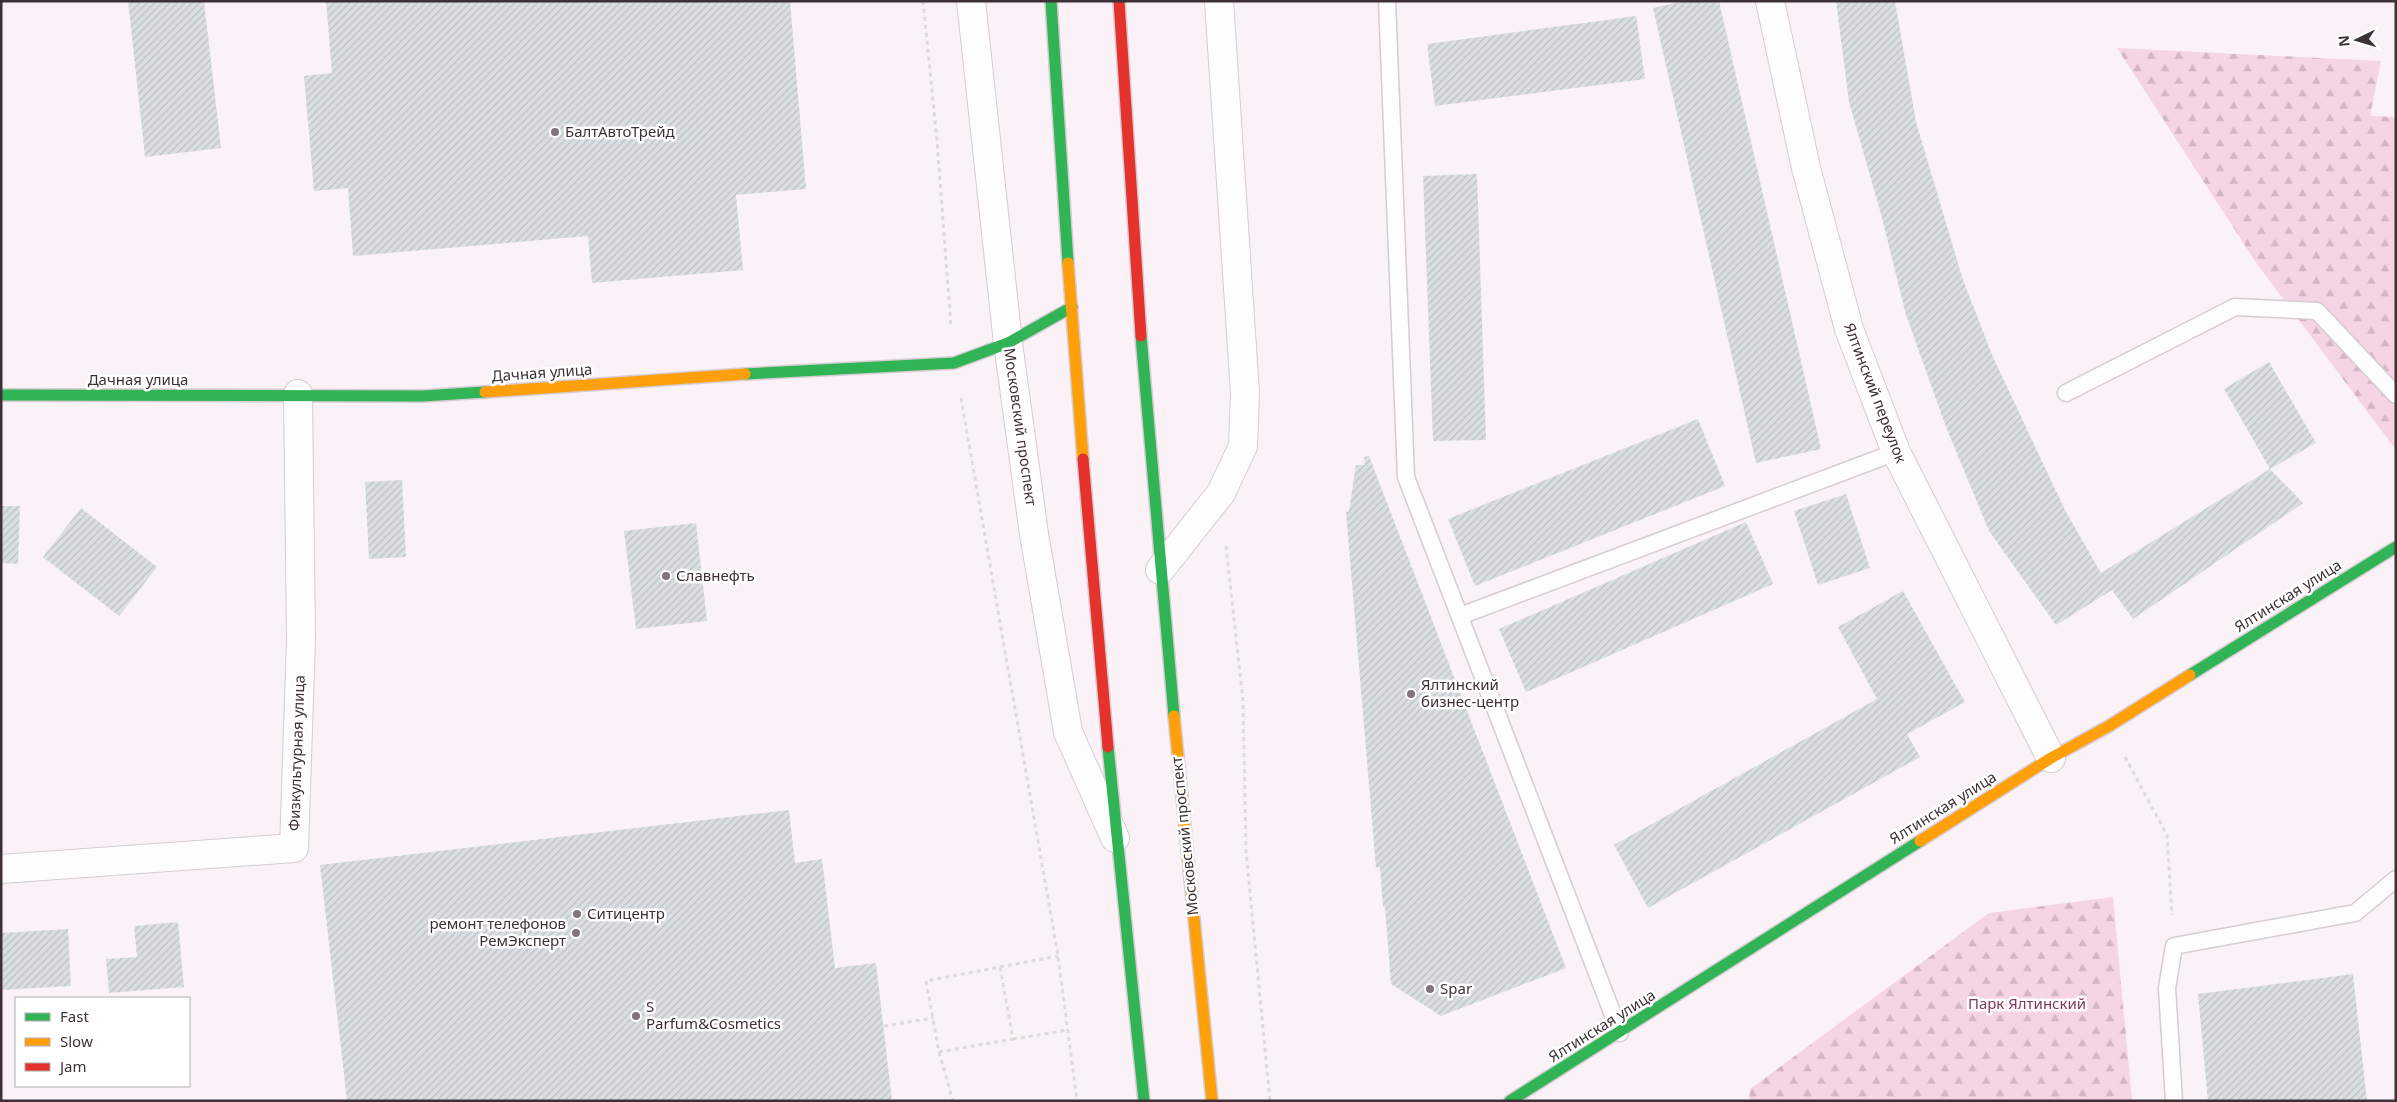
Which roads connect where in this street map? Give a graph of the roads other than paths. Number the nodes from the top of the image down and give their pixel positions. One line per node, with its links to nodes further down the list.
1 (971, 1): 8 (street, Московский проспект)
2 (1051, 1): 7 (main road, Московский проспект)
3 (1120, 1): 15 (main road, Московский проспект)
4 (1219, 1): 15 (street)
5 (1387, 1): 16 (lane)
6 (1770, 1): 13 (street, Ялтинский переулок)
7 (1072, 307): 8 (main road, Дачная улица); 18 (main road, Московский проспект)
8 (1008, 343): 10 (main road, Дачная улица); 18 (street, Московский проспект)
9 (2066, 393): 12 (lane)
10 (298, 394): 11 (main road, Дачная улица); 19 (street, Физкультурная улица)
11 (1, 395)
12 (2396, 395)
13 (1896, 452): 16 (lane); 17 (street, Ялтинский переулок)
14 (2396, 546): 17 (main road, Ялтинская улица)
15 (1160, 570): 23 (main road, Московский проспект)
16 (1460, 616): 21 (lane)
17 (2051, 758): 21 (main road, Ялтинская улица)
18 (1116, 842): 22 (main road, Московский проспект)
19 (1, 869)
20 (2396, 879): 25 (lane)
21 (1620, 1033): 24 (main road, Ялтинская улица)
22 (1144, 1101)
23 (1212, 1101)
24 (1510, 1101)
25 (2174, 1101)

